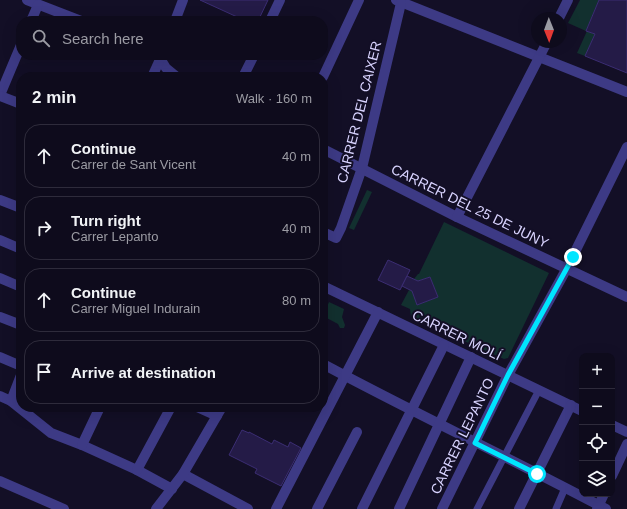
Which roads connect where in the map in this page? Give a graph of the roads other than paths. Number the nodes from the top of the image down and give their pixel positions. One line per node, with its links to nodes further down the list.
1 (27, 0): 8 (street)
2 (183, 0): 12 (street)
3 (280, 0): 13 (street)
4 (359, 0): 23 (street)
5 (568, 0): 9 (street)
6 (398, 1): 7 (street); 29 (street, CARRER DEL CAIXER)
7 (414, 3): 16 (street)
8 (38, 5): 10 (street); 11 (street)
9 (562, 12)
10 (33, 16)
11 (68, 16)
12 (177, 16)
13 (272, 16)
14 (544, 48): 16 (street)
15 (16, 57): 25 (street)
16 (539, 57): 24 (street); 32 (street)
17 (158, 60): 20 (street)
18 (162, 60): 21 (street)
19 (252, 60): 22 (street)
20 (154, 72)
21 (171, 72)
22 (246, 72)
23 (325, 72)
24 (627, 92)
25 (0, 95): 26 (street)
26 (16, 102)
27 (627, 147): 36 (street, CARRER LEPANTO)
28 (328, 151): 29 (street, CARRER DEL 25 DE JUNY)
29 (362, 168): 32 (street, CARRER DEL 25 DE JUNY); 33 (street, CARRER DEL CAIXER)
30 (0, 200): 31 (street)
31 (16, 206)
32 (457, 217): 36 (street, CARRER DEL 25 DE JUNY)
33 (328, 234)
34 (0, 240): 35 (street)
35 (16, 247)
36 (568, 268): 40 (street, CARRER DEL 25 DE JUNY); 49 (street, CARRER LEPANTO)
37 (0, 278): 38 (street)
38 (16, 285)
39 (328, 288): 41 (street, CARRER MOLÍ)
40 (627, 297)
41 (382, 314): 44 (street, CARRER MOLÍ); 50 (street)
42 (0, 317): 43 (street)
43 (16, 323)
44 (444, 345): 46 (street, CARRER MOLÍ); 59 (street)
45 (0, 357): 47 (street)
46 (471, 357): 49 (street, CARRER MOLÍ); 67 (street)
47 (16, 364)
48 (328, 367): 50 (street)
49 (508, 375): 52 (street, CARRER MOLÍ); 71 (street, CARRER LEPANTO)
50 (345, 376): 57 (street); 59 (street)
51 (16, 388): 54 (street)
52 (539, 390): 56 (street, CARRER MOLÍ); 74 (lane)
53 (0, 396): 54 (street)
54 (11, 401): 55 (street)
55 (16, 405)
56 (571, 406): 58 (street, CARRER MOLÍ); 78 (street)
57 (328, 409)
58 (579, 410)
59 (412, 411): 67 (street); 89 (street)
60 (25, 412): 73 (street)
61 (98, 412): 73 (street)
62 (168, 412): 75 (street)
63 (208, 412): 66 (street)
64 (219, 412): 66 (street)
65 (326, 412): 87 (street)
66 (217, 416): 77 (street)
67 (439, 424): 71 (street); 90 (street)
68 (615, 426): 70 (street)
69 (357, 432): 88 (street)
70 (627, 432)
71 (475, 443): 74 (street); 91 (street, CARRER LEPANTO)
72 (627, 444): 76 (street)
73 (82, 445): 75 (street)
74 (505, 457): 78 (street); 92 (lane)
75 (137, 470): 81 (street)
76 (615, 470)
77 (183, 474): 81 (street); 86 (street)
78 (537, 474): 80 (street); 93 (street)
79 (0, 481): 84 (street)
80 (565, 488): 83 (street); 94 (lane)
81 (172, 489): 85 (street)
82 (603, 497): 83 (street)
83 (600, 508)
84 (64, 509)
85 (156, 509)
86 (248, 509)
87 (276, 509)
88 (317, 509)
89 (362, 509)
90 (399, 509)
91 (442, 509)
92 (476, 509)
93 (519, 509)
94 (556, 509)

